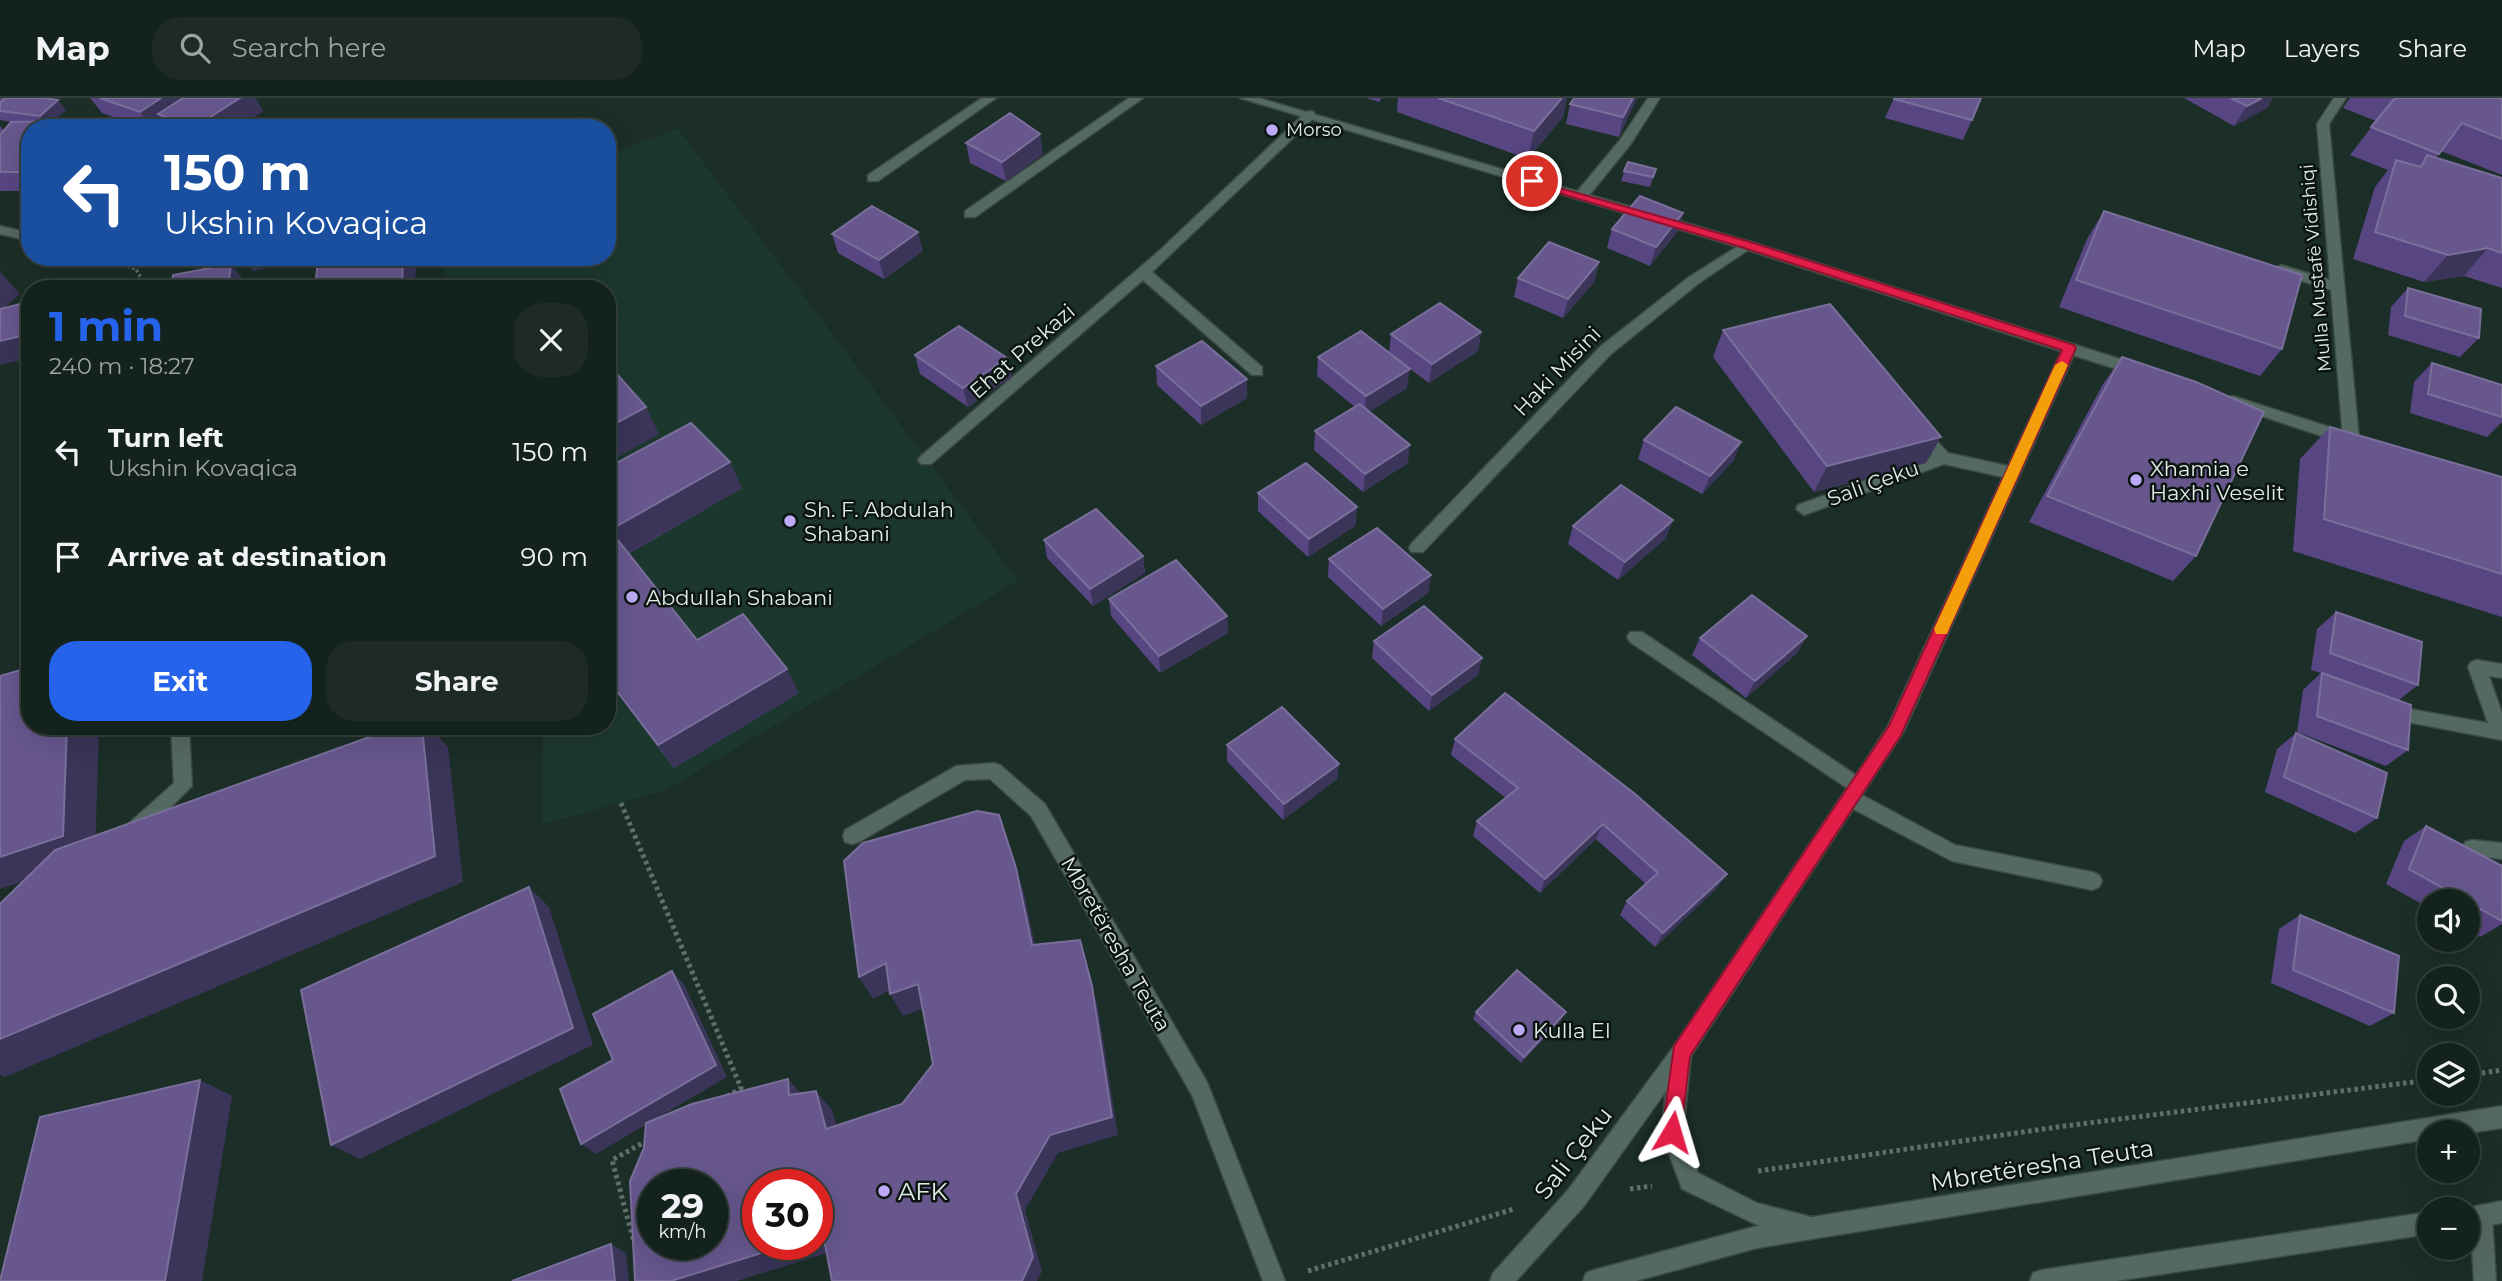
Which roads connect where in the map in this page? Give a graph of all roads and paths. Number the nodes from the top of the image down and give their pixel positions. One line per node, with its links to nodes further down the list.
1 (990, 98): 7 (street)
2 (1137, 98): 9 (street)
3 (1245, 98): 6 (street)
4 (1654, 98): 8 (street)
5 (2340, 98): 17 (street, Mulla Mustafë Vidishiqi)
6 (1310, 115): 8 (street); 15 (street, Ehat Prekazi)
7 (873, 178)
8 (1581, 196): 12 (street)
9 (970, 214)
10 (0, 230): 11 (street)
11 (21, 235)
12 (1746, 245): 18 (street); 27 (street, Haki Misini)
13 (127, 266): 16 (path)
14 (2273, 268): 17 (street)
15 (1143, 272): 19 (street); 24 (street, Ehat Prekazi)
16 (142, 280)
17 (2339, 288): 21 (street, Mulla Mustafë Vidishiqi)
18 (2070, 348): 20 (street); 25 (street, Sali Çeku)
19 (1257, 370)
20 (2159, 377)
21 (2223, 398)
22 (1907, 418): 23 (street, Sali Çeku)
23 (1943, 458): 25 (street, Sali Çeku); 26 (street, Sali Çeku)
24 (926, 460)
25 (2014, 473): 32 (street, Sali Çeku)
26 (1804, 509)
27 (1417, 548)
28 (1636, 637): 32 (street)
29 (2502, 671): 30 (street)
30 (2375, 710)
31 (180, 735): 35 (street)
32 (1854, 792): 38 (street); 39 (street, Sali Çeku)
33 (621, 803): 43 (path)
34 (852, 836): 52 (street, Mbretëresha Teuta)
35 (123, 841)
36 (2472, 848): 37 (street)
37 (2502, 851)
38 (2092, 881)
39 (1681, 1053): 46 (street, Sali Çeku); 47 (street, Sali Çeku)
40 (2502, 1070): 41 (path)
41 (2480, 1073)
42 (2417, 1082): 46 (path)
43 (718, 1101)
44 (2502, 1117): 50 (street, Mbretëresha Teuta)
45 (659, 1134): 51 (path)
46 (1689, 1181): 47 (path); 50 (street)
47 (1576, 1198): 52 (path); 53 (street, Sali Çeku)
48 (2483, 1215): 56 (street)
49 (2417, 1225): 55 (street)
50 (1815, 1227): 54 (street, Mbretëresha Teuta)
51 (637, 1254)
52 (1274, 1281)
53 (1501, 1281)
54 (1594, 1281)
55 (2042, 1281)
56 (2485, 1281)

